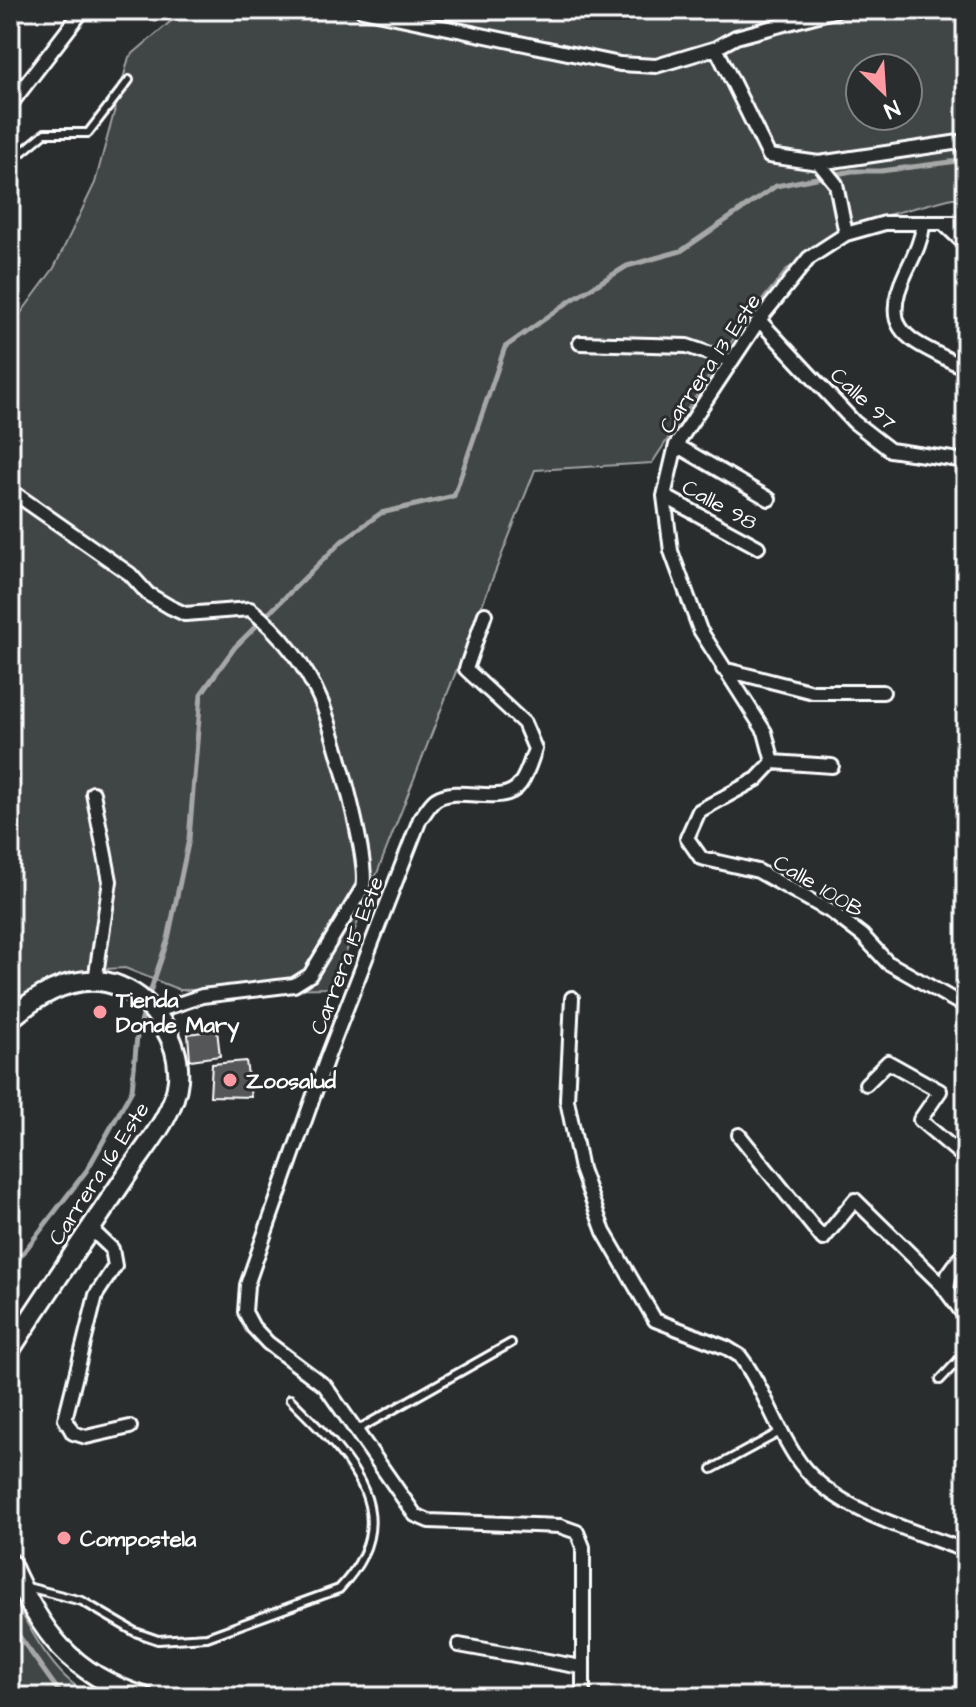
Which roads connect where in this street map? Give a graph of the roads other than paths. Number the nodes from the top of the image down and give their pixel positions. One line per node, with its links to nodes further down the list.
1 (83, 10): 6 (street)
2 (362, 10): 4 (street)
3 (837, 10): 4 (street)
4 (716, 48): 9 (street)
5 (129, 80): 8 (lane)
6 (10, 105)
7 (966, 141): 9 (street)
8 (10, 162)
9 (819, 163): 13 (street)
10 (966, 223): 11 (street, Carrera 13 Este)
11 (945, 225): 12 (street, Carrera 13 Este); 14 (street)
12 (923, 226): 13 (street, Carrera 13 Este); 18 (street)
13 (846, 234): 15 (street, Carrera 13 Este)
14 (966, 245)
15 (759, 320): 17 (street, Carrera 13 Este); 20 (street, Calle 97)
16 (580, 343): 17 (street)
17 (731, 361): 19 (street, Carrera 13 Este)
18 (966, 369)
19 (676, 445): 22 (street, Carrera 13 Este); 23 (street)
20 (966, 461)
21 (10, 490): 34 (street)
22 (664, 496): 24 (street, Calle 98); 26 (street, Carrera 13 Este)
23 (769, 499)
24 (758, 547)
25 (485, 614): 49 (street, Carrera 15 Este)
26 (723, 669): 27 (street); 28 (street, Carrera 13 Este)
27 (883, 692)
28 (773, 762): 29 (street); 33 (street, Calle 100B)
29 (832, 766)
30 (93, 793): 31 (street)
31 (95, 981): 34 (main road, Carrera 16 Este); 35 (main road, Carrera 16 Este)
32 (572, 998): 50 (street)
33 (966, 1007)
34 (154, 1012): 39 (main road, Carrera 16 Este)
35 (10, 1019)
36 (866, 1084): 38 (street)
37 (739, 1135): 41 (street)
38 (966, 1159)
39 (91, 1229): 44 (main road, Carrera 16 Este); 48 (street)
40 (966, 1251): 41 (street)
41 (946, 1289): 42 (street)
42 (966, 1316)
43 (511, 1343): 49 (lane)
44 (10, 1350)
45 (966, 1352): 46 (lane)
46 (940, 1380)
47 (290, 1399): 54 (lane)
48 (130, 1427)
49 (356, 1431): 56 (street)
50 (783, 1431): 51 (lane); 52 (street)
51 (712, 1469)
52 (966, 1551)
53 (10, 1563): 54 (main road)
54 (20, 1585): 57 (main road)
55 (459, 1645): 56 (street)
56 (581, 1667): 58 (street)
57 (144, 1697)
58 (583, 1697)

